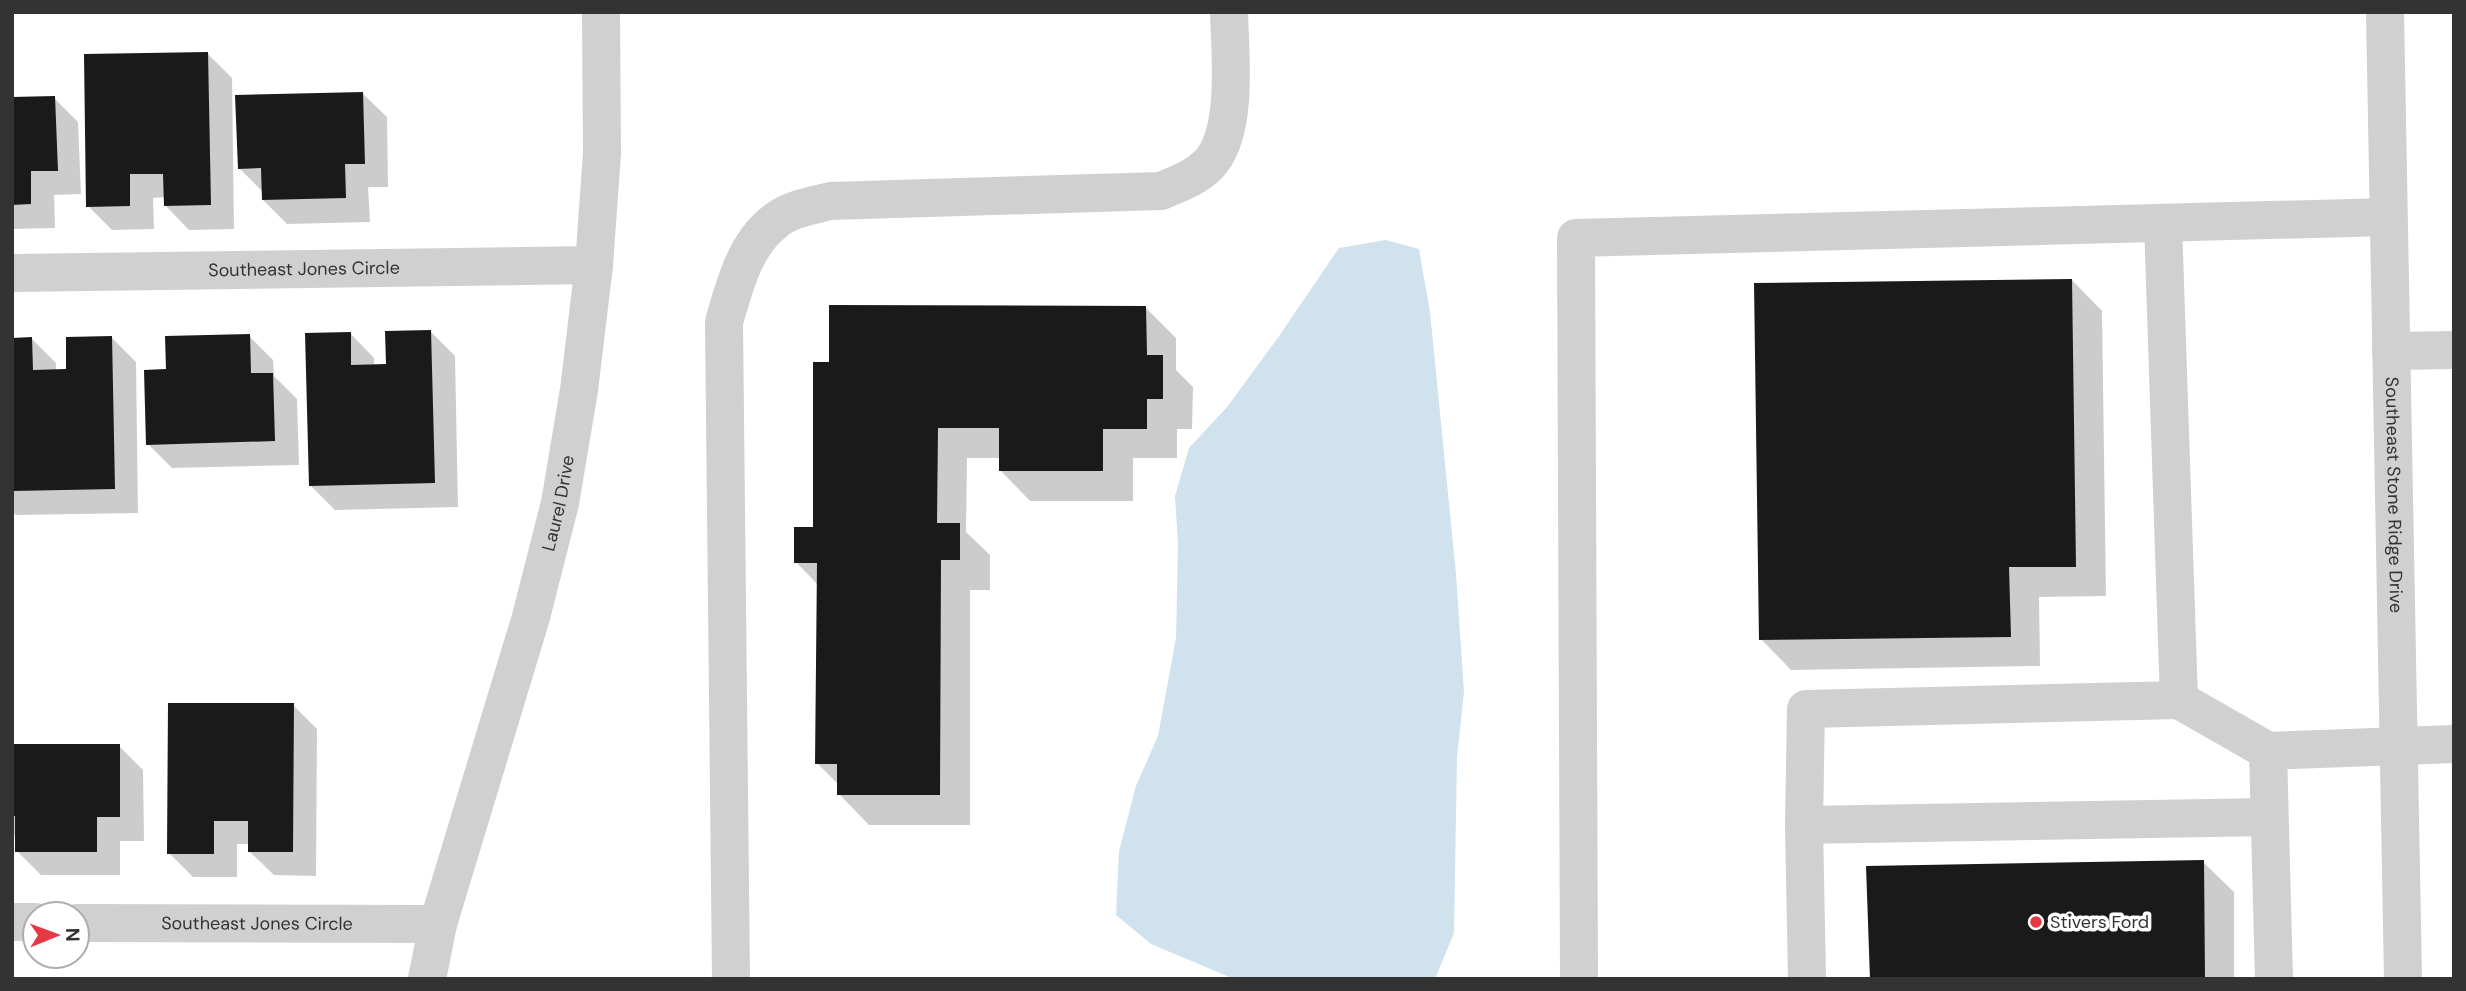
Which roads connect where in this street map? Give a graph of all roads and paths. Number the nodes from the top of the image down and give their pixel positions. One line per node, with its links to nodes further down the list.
1 (601, 12): 6 (street, Laurel Drive)
2 (1229, 12): 19 (street)
3 (2385, 12): 4 (street, Southeast Stone Ridge Drive)
4 (2388, 218): 5 (street); 9 (street, Southeast Stone Ridge Drive)
5 (2163, 223): 10 (street); 20 (street)
6 (594, 265): 7 (street, Southeast Jones Circle); 17 (street, Laurel Drive)
7 (12, 273)
8 (2454, 350): 9 (street)
9 (2391, 351): 12 (street, Southeast Stone Ridge Drive)
10 (2179, 700): 13 (street); 15 (street)
11 (2454, 744): 12 (street)
12 (2398, 745): 13 (street); 23 (street, Southeast Stone Ridge Drive)
13 (2268, 751): 14 (street)
14 (2269, 817): 15 (street); 22 (street)
15 (1804, 825): 21 (street)
16 (91, 923): 17 (street, Southeast Jones Circle)
17 (438, 924): 18 (street, Laurel Drive)
18 (427, 979)
19 (731, 979)
20 (1578, 979)
21 (1807, 979)
22 (2274, 979)
23 (2403, 979)

